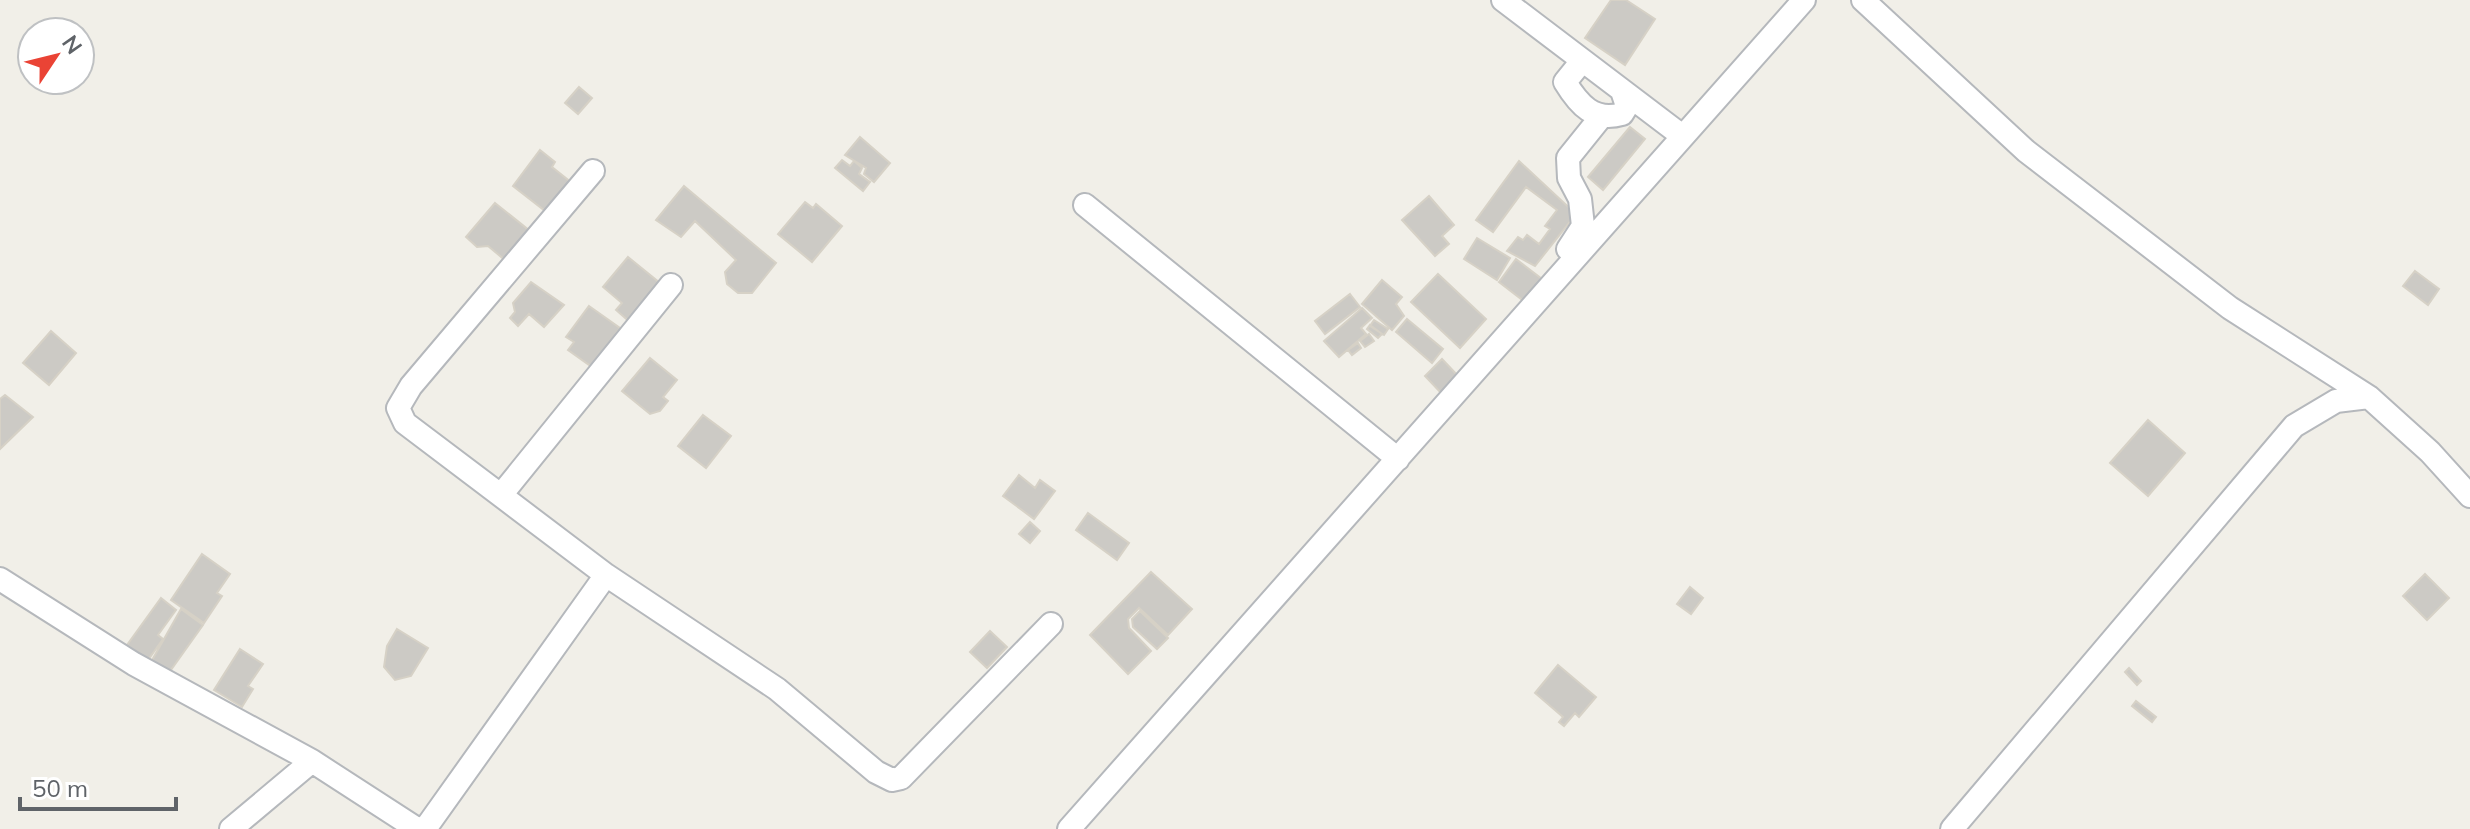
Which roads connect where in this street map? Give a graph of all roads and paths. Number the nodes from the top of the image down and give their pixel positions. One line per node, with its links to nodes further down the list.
1 (1503, 0): 4 (street)
2 (1804, 0): 7 (street)
3 (1863, 0): 12 (street)
4 (1582, 61): 5 (street); 6 (street)
5 (1622, 91): 6 (street); 7 (street)
6 (1601, 117): 10 (street)
7 (1681, 135): 10 (street)
8 (593, 171): 14 (street)
9 (1085, 205): 13 (street)
10 (1558, 276): 13 (street)
11 (671, 285): 14 (street)
12 (2369, 397): 15 (street); 24 (street)
13 (1398, 459): 23 (street)
14 (501, 495): 16 (street)
15 (2470, 496)
16 (606, 575): 18 (street); 22 (street)
17 (0, 579): 19 (street)
18 (1051, 624)
19 (312, 761): 20 (street); 21 (street)
20 (231, 829)
21 (417, 829)
22 (425, 829)
23 (1069, 829)
24 (1952, 829)

